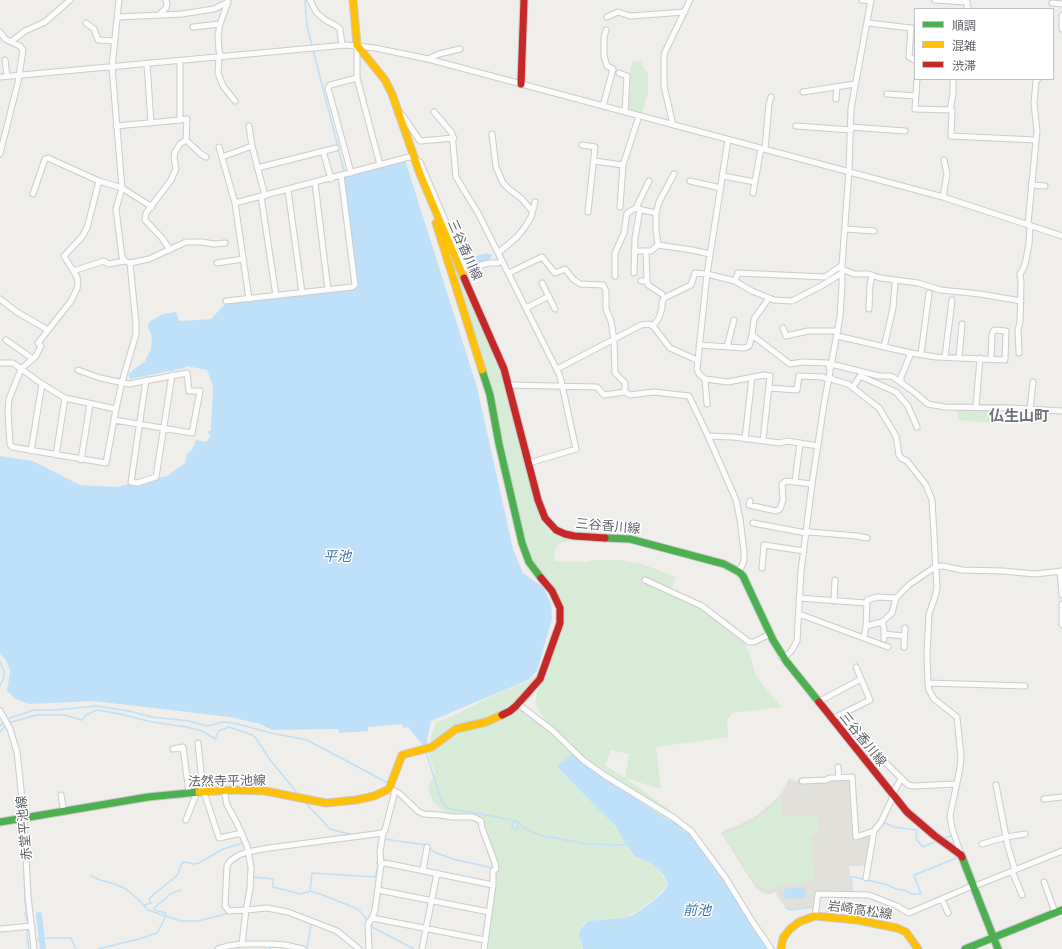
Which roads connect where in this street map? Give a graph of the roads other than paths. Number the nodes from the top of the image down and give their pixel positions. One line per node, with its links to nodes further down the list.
1 (70, 0): 27 (street)
2 (119, 0): 18 (street)
3 (166, 0): 16 (street)
4 (310, 0): 29 (street)
5 (353, 0): 30 (main road)
6 (524, 0): 47 (main road)
7 (690, 0): 15 (street)
8 (862, 0): 11 (street)
9 (935, 0): 14 (street)
10 (229, 1): 16 (street); 22 (street)
11 (871, 1): 21 (street)
12 (1052, 4): 13 (street)
13 (1062, 4)
14 (968, 8)
15 (685, 12): 19 (street); 64 (street)
16 (160, 14): 18 (street)
17 (1062, 15): 24 (street)
18 (118, 17): 28 (street)
19 (606, 17)
20 (86, 23): 28 (street)
21 (868, 23): 35 (street); 48 (street)
22 (220, 24): 23 (street); 32 (street)
23 (193, 27)
24 (1062, 29)
25 (606, 30): 56 (street)
26 (0, 32): 27 (street)
27 (12, 41): 40 (street)
28 (115, 41): 38 (street)
29 (342, 45): 30 (street); 32 (street)
30 (357, 45): 33 (street); 43 (street); 58 (main road, 三谷香川線)
31 (460, 49): 33 (street)
32 (220, 56): 36 (street); 55 (street)
33 (428, 59): 47 (street)
34 (5, 60): 41 (street)
35 (914, 60)
36 (180, 61): 37 (street); 62 (street)
37 (147, 64): 38 (street); 63 (street)
38 (112, 67): 40 (street); 65 (street)
39 (619, 73): 60 (street)
40 (19, 75): 41 (street); 81 (street)
41 (7, 76): 42 (street)
42 (0, 77)
43 (357, 78): 87 (street); 91 (street)
44 (917, 80): 52 (street)
45 (953, 80): 57 (street)
46 (1037, 80): 74 (street)
47 (521, 84): 56 (street)
48 (855, 84): 49 (street); 68 (street)
49 (837, 87): 50 (street); 54 (street)
50 (803, 92)
51 (887, 94): 52 (street)
52 (916, 96): 57 (street)
53 (771, 97): 79 (street)
54 (836, 99)
55 (235, 101)
56 (603, 106): 60 (street)
57 (950, 110): 74 (street)
58 (398, 111): 71 (street); 84 (main road, 三谷香川線)
59 (434, 112): 71 (street)
60 (625, 112): 61 (street)
61 (639, 116): 64 (street); 88 (street)
62 (180, 120): 63 (street); 72 (street)
63 (151, 123): 65 (street)
64 (673, 125): 73 (street)
65 (116, 126): 103 (street)
66 (248, 126): 76 (street)
67 (796, 126): 68 (street)
68 (851, 129): 69 (street); 90 (street)
69 (905, 131)
70 (492, 134): 116 (street)
71 (454, 138): 128 (street)
72 (186, 140): 82 (street); 112 (street)
73 (728, 140): 79 (street); 94 (street)
74 (1036, 140): 101 (street)
75 (582, 145): 86 (street)
76 (252, 146): 83 (street); 89 (street)
77 (219, 147): 83 (street)
78 (336, 148): 80 (street)
79 (763, 149): 90 (street); 99 (street)
80 (323, 151): 89 (street); 95 (street)
81 (0, 154)
82 (206, 157)
83 (222, 157): 111 (street)
84 (414, 157): 87 (street); 114 (main road, 三谷香川線); 131 (street)
85 (944, 160): 109 (street)
86 (594, 161): 88 (street); 117 (street)
87 (380, 165): 91 (street)
88 (623, 165): 113 (street)
89 (257, 168): 108 (street)
90 (849, 172): 109 (street); 120 (street)
91 (351, 173): 93 (street)
92 (674, 174): 118 (street)
93 (342, 175): 95 (street); 146 (street)
94 (723, 176): 99 (street); 104 (street)
95 (331, 178): 100 (street)
96 (99, 181): 103 (street); 107 (street); 135 (street)
97 (649, 181): 115 (street)
98 (690, 181): 104 (street)
99 (755, 182): 106 (street)
100 (315, 183): 105 (street); 146 (street)
101 (1031, 185): 102 (street); 119 (street)
102 (1045, 186)
103 (122, 188): 112 (street); 132 (street)
104 (721, 188): 129 (street)
105 (288, 190): 108 (street); 147 (street)
106 (753, 193)
107 (33, 194)
108 (263, 196): 111 (street); 150 (street)
109 (943, 197): 119 (street)
110 (535, 202): 116 (street)
111 (235, 203): 130 (street)
112 (152, 207): 125 (street)
113 (620, 207)
114 (434, 209): 196 (main road, 三谷香川線); 256 (main road)
115 (638, 209): 118 (street); 126 (street); 140 (street)
116 (532, 211): 128 (street)
117 (588, 212)
118 (656, 213): 124 (street)
119 (1029, 225): 122 (street); 157 (street)
120 (845, 229): 121 (street); 134 (street)
121 (874, 230)
122 (1062, 236)
123 (226, 243): 125 (street)
124 (658, 245): 127 (street); 129 (street)
125 (170, 250): 132 (street)
126 (634, 251): 127 (street); 137 (street)
127 (646, 251): 142 (street)
128 (498, 254): 131 (street)
129 (710, 254): 138 (street)
130 (243, 259): 133 (street); 154 (street)
131 (502, 261): 136 (street)
132 (128, 262): 135 (street); 192 (street)
133 (217, 263)
134 (842, 269): 139 (street); 143 (street); 152 (street); 166 (street)
135 (74, 271): 165 (street)
136 (508, 273): 158 (street); 169 (street)
137 (634, 274)
138 (707, 274): 143 (street); 163 (street); 170 (street)
139 (872, 275): 157 (street); 160 (street)
140 (615, 276)
141 (641, 281): 142 (street)
142 (647, 281): 148 (street)
143 (736, 281): 152 (street)
144 (542, 283): 151 (street)
145 (895, 283): 172 (street)
146 (328, 290): 147 (street)
147 (302, 293): 150 (street)
148 (662, 294)
149 (928, 294): 175 (street)
150 (276, 296): 154 (street)
151 (549, 296): 158 (street); 159 (street)
152 (770, 298): 167 (street)
153 (0, 299): 165 (street)
154 (249, 299): 156 (street)
155 (952, 300): 176 (street)
156 (226, 301)
157 (1020, 301): 174 (street)
158 (526, 308): 185 (street)
159 (555, 309)
160 (869, 309)
161 (734, 320): 171 (street)
162 (962, 324): 177 (street)
163 (653, 326): 169 (street); 181 (street)
164 (783, 328): 166 (street)
165 (48, 330): 179 (street)
166 (837, 334): 172 (street); 183 (street)
167 (752, 335): 171 (street); 183 (street)
168 (6, 340): 179 (street)
169 (614, 340): 185 (street); 200 (street)
170 (699, 345): 171 (street); 181 (street)
171 (727, 347)
172 (884, 347): 173 (street)
173 (911, 353): 175 (street); 193 (street)
174 (1019, 353)
175 (921, 354): 176 (street)
176 (944, 357): 177 (street)
177 (959, 357): 178 (street)
178 (980, 358): 180 (street); 204 (street)
179 (33, 359): 184 (street)
180 (991, 359): 180 (street)
181 (697, 360): 189 (street)
182 (0, 363): 184 (street)
183 (831, 367): 190 (street); 193 (street)
184 (21, 369): 195 (street); 217 (street)
185 (557, 369): 197 (street)
186 (78, 370): 192 (street)
187 (172, 375): 191 (street); 211 (street); 211 (street)
188 (752, 377): 189 (street); 199 (street); 213 (street)
189 (705, 379): 203 (street)
190 (829, 379): 198 (street); 199 (street); 216 (street)
191 (146, 380): 192 (street); 209 (street)
192 (122, 382): 205 (street)
193 (902, 382): 204 (street)
194 (1032, 382): 206 (street)
195 (42, 384): 201 (street); 217 (street)
196 (509, 385): 197 (street); 220 (main road, 三谷香川線)
197 (562, 386): 200 (street); 220 (street)
198 (853, 387): 210 (street); 228 (street)
199 (769, 388): 214 (street)
200 (625, 392): 212 (street)
201 (65, 398): 202 (street); 218 (street)
202 (90, 404): 205 (street); 219 (street)
203 (707, 404)
204 (976, 406): 206 (street)
205 (116, 409): 208 (street)
206 (1030, 410): 207 (street)
207 (1062, 411)
208 (114, 420): 209 (street); 219 (street)
209 (139, 424): 211 (street); 211 (street)
210 (917, 427)
211 (164, 428)
212 (708, 436): 213 (street); 231 (street)
213 (745, 439): 214 (street)
214 (763, 441): 215 (street)
215 (800, 443): 216 (street); 221 (street)
216 (818, 446): 222 (street)
217 (31, 451): 218 (street)
218 (56, 455): 219 (street)
219 (81, 460)
220 (528, 463): 231 (main road, 三谷香川線)
221 (795, 482): 222 (street); 223 (street)
222 (812, 484): 225 (street)
223 (750, 500)
224 (753, 523): 225 (street)
225 (806, 534): 226 (street); 227 (street)
226 (866, 538)
227 (804, 551): 229 (street); 235 (street)
228 (935, 567): 230 (street); 236 (street); 253 (street)
229 (762, 568)
230 (1061, 571): 234 (street)
231 (739, 572): 245 (main road, 三谷香川線)
232 (645, 580): 245 (street)
233 (835, 580): 237 (street)
234 (1062, 596)
235 (799, 598): 237 (street); 240 (street)
236 (896, 598): 238 (street); 241 (street)
237 (834, 601): 238 (street)
238 (866, 603): 243 (street)
239 (1062, 604): 242 (street)
240 (799, 614): 247 (street); 250 (street)
241 (882, 622): 243 (street); 246 (street)
242 (1062, 625)
243 (866, 626): 247 (street)
244 (905, 628): 246 (street)
245 (770, 634): 250 (main road, 三谷香川線)
246 (904, 636): 249 (street)
247 (864, 637): 248 (street)
248 (888, 647)
249 (904, 647)
250 (782, 657): 255 (main road, 三谷香川線)
251 (856, 667): 252 (street)
252 (861, 679): 255 (street); 258 (street)
253 (928, 683): 254 (street); 266 (street)
254 (1025, 686)
255 (818, 702): 258 (main road, 三谷香川線)
256 (518, 704): 269 (main road); 325 (street)
257 (0, 711): 277 (street, 赤堂平池線)
258 (832, 719): 259 (main road, 三谷香川線)
259 (845, 735): 264 (street); 272 (main road, 三谷香川線)
260 (198, 743): 270 (street)
261 (173, 749): 271 (street)
262 (838, 767): 263 (street)
263 (839, 778): 265 (street); 283 (street)
264 (901, 779): 266 (street); 272 (street)
265 (802, 781)
266 (957, 784): 293 (street)
267 (996, 785): 288 (street)
268 (224, 790): 269 (main road, 法然寺平池線); 270 (main road, 法然寺平池線); 284 (street)
269 (392, 790): 285 (street); 300 (street)
270 (202, 792): 271 (main road, 法然寺平池線); 279 (street); 280 (street)
271 (189, 793): 276 (main road, 法然寺平池線)
272 (892, 795): 283 (street); 293 (main road, 三谷香川線)
273 (61, 796): 276 (street)
274 (1062, 797): 275 (street)
275 (1044, 800)
276 (64, 812): 277 (main road, 法然寺平池線)
277 (24, 818): 281 (main road, 法然寺平池線); 312 (street, 赤堂平池線)
278 (219, 818): 280 (street)
279 (186, 820)
280 (213, 820): 287 (street)
281 (0, 822)
282 (228, 830): 287 (street)
283 (874, 831): 298 (street)
284 (242, 833): 287 (street); 291 (street)
285 (383, 833): 291 (street); 294 (street)
286 (1025, 834): 288 (street)
287 (230, 836)
288 (1006, 837): 289 (street); 296 (street)
289 (982, 844)
290 (427, 847): 295 (street)
291 (248, 852): 306 (street); 306 (street)
292 (1062, 852): 296 (street)
293 (961, 855): 301 (main road)
294 (380, 862): 295 (street); 302 (street)
295 (423, 870): 297 (street)
296 (1014, 871): 301 (street); 303 (street)
297 (437, 873): 300 (street); 305 (street)
298 (866, 878)
299 (1044, 882): 307 (street)
300 (493, 885): 308 (street)
301 (973, 886): 304 (street); 315 (main road)
302 (378, 890): 305 (street); 311 (street)
303 (1022, 895)
304 (942, 899): 309 (street); 310 (street)
305 (431, 901): 308 (street); 314 (street)
306 (246, 910): 317 (street); 321 (street)
307 (1059, 911): 315 (main road)
308 (489, 912): 316 (street)
309 (948, 914)
310 (815, 916): 326 (main road, 岩崎高松線); 327 (main road, 岩崎高松線)
311 (372, 918): 314 (street); 322 (street)
312 (32, 926): 313 (street); 318 (street, 赤堂平池線)
313 (0, 929)
314 (426, 929): 316 (street); 323 (street)
315 (993, 937): 328 (main road); 329 (main road)
316 (485, 940): 324 (street)
317 (242, 944): 319 (street); 320 (street)
318 (34, 949)
319 (218, 949)
320 (303, 949)
321 (359, 949)
322 (369, 949)
323 (422, 949)
324 (484, 949)
325 (771, 949)
326 (781, 949)
327 (918, 949)
328 (965, 949)
329 (998, 949)

